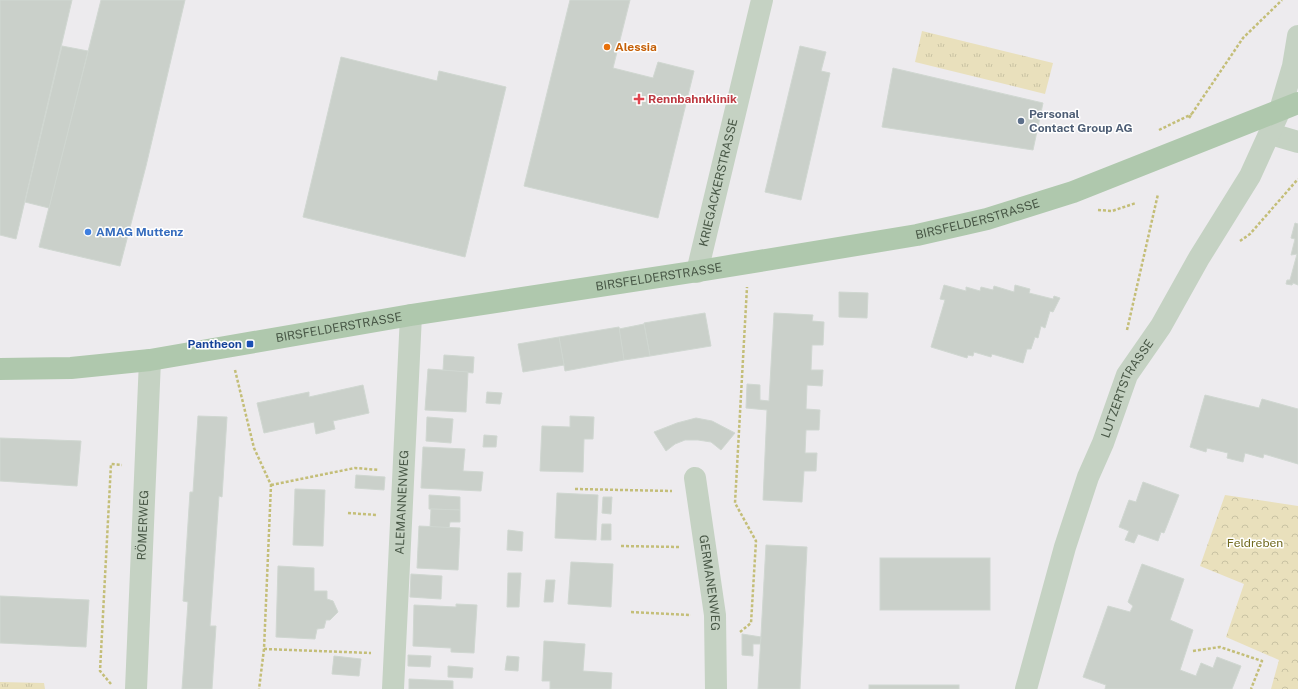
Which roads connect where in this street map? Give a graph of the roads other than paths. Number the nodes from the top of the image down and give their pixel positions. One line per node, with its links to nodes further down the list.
1 (762, 0): 6 (street, KRIEGACKERSTRASSE)
2 (1298, 36): 3 (street, LUTZERTSTRASSE)
3 (1289, 107): 4 (street, LUTZERTSTRASSE); 6 (main road, BIRSFELDERSTRASSE)
4 (1271, 134): 5 (street); 14 (street, LUTZERTSTRASSE)
5 (1298, 142)
6 (697, 272): 7 (main road, BIRSFELDERSTRASSE)
7 (410, 315): 8 (main road, BIRSFELDERSTRASSE); 12 (street, ALEMANNENWEG)
8 (150, 360): 9 (main road, BIRSFELDERSTRASSE); 11 (street, RÖMERWEG)
9 (0, 369)
10 (696, 484): 13 (street, GERMANENWEG)
11 (136, 689)
12 (392, 689)
13 (716, 689)
14 (1026, 689)

